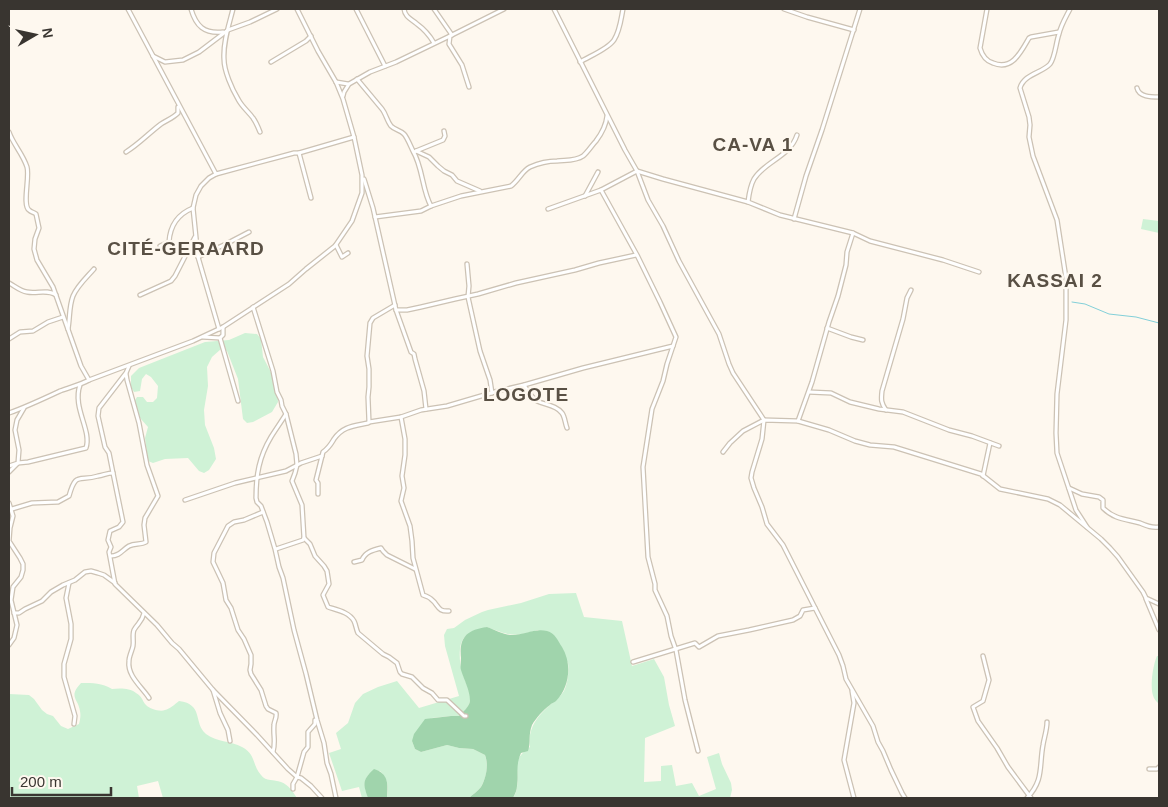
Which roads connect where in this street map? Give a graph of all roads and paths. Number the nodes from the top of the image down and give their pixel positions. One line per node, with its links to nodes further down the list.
1 (128, 9): 24 (street)
2 (191, 9): 17 (street)
3 (233, 9): 17 (street)
4 (277, 9): 17 (street)
5 (297, 9): 19 (street)
6 (356, 9): 27 (street)
7 (404, 9): 22 (street)
8 (434, 9): 20 (street)
9 (504, 9): 20 (street)
10 (554, 9): 26 (street)
11 (623, 9): 26 (street)
12 (784, 9): 16 (street)
13 (860, 9): 16 (street)
14 (987, 9): 18 (street)
15 (1070, 9): 18 (street)
16 (854, 30): 58 (street)
17 (226, 31): 24 (street); 39 (street)
18 (1059, 32): 116 (street)
19 (311, 36): 25 (street); 29 (street)
20 (451, 36): 21 (street); 23 (street)
21 (440, 41): 22 (street); 23 (street)
22 (434, 43): 27 (street)
23 (449, 44): 31 (street)
24 (152, 56): 35 (street)
25 (271, 62)
26 (580, 62): 36 (street)
27 (385, 66): 28 (street)
28 (357, 79): 30 (street); 42 (street)
29 (336, 82): 30 (street); 34 (street)
30 (349, 84): 34 (street)
31 (469, 87)
32 (1137, 88): 33 (street)
33 (1159, 98)
34 (343, 99): 41 (street)
35 (178, 104): 43 (street); 47 (street)
36 (608, 116): 45 (street); 50 (street)
37 (444, 131): 42 (street)
38 (9, 132): 73 (street)
39 (260, 132)
40 (797, 135): 53 (street)
41 (354, 137): 44 (street); 48 (street)
42 (415, 151): 50 (street); 54 (street)
43 (126, 152)
44 (298, 153): 47 (street); 52 (street)
45 (637, 170): 49 (street); 53 (street); 101 (street)
46 (598, 172): 51 (street)
47 (216, 174): 55 (street)
48 (362, 175): 57 (street); 62 (street)
49 (601, 190): 51 (street); 65 (street)
50 (480, 192): 54 (street)
51 (584, 196): 56 (street)
52 (312, 198)
53 (748, 202): 58 (street)
54 (431, 206): 57 (street)
55 (193, 208): 61 (street); 63 (street)
56 (548, 209)
57 (375, 217): 75 (street)
58 (794, 219): 60 (street)
59 (249, 232): 66 (street)
60 (853, 233): 69 (street); 80 (street)
61 (195, 236): 66 (street); 72 (street)
62 (336, 245): 64 (street); 76 (street)
63 (160, 246)
64 (348, 254)
65 (637, 255): 74 (street); 86 (street)
66 (198, 257): 79 (street)
67 (467, 264): 74 (street)
68 (94, 270): 81 (street)
69 (979, 272)
70 (9, 283): 73 (street)
71 (911, 290): 97 (street)
72 (140, 295)
73 (56, 296): 78 (street)
74 (468, 297): 77 (street); 92 (street)
75 (395, 305): 77 (street); 103 (street)
76 (253, 307): 79 (street); 99 (street)
77 (396, 310): 96 (street)
78 (63, 317): 81 (street); 84 (street)
79 (221, 328): 82 (street); 83 (street)
80 (827, 328): 85 (street); 93 (street)
81 (68, 329): 89 (street)
82 (202, 337): 83 (street); 87 (street)
83 (220, 338): 94 (street)
84 (9, 339)
85 (864, 340)
86 (673, 346): 91 (street); 139 (street)
87 (129, 365): 88 (street); 89 (street)
88 (126, 373): 113 (street); 126 (street)
89 (89, 380): 90 (street)
90 (80, 385): 95 (street); 109 (street)
91 (524, 386): 92 (street); 104 (street)
92 (492, 392): 96 (street)
93 (809, 392): 97 (street); 102 (street)
94 (238, 401)
95 (25, 407): 98 (street); 109 (street)
96 (426, 409): 100 (street)
97 (886, 410): 105 (street)
98 (9, 414)
99 (286, 414): 110 (street); 115 (street)
100 (401, 417): 103 (street); 128 (street)
101 (764, 420): 102 (street); 107 (street); 133 (street)
102 (798, 421): 114 (street)
103 (369, 422): 108 (street)
104 (567, 428)
105 (990, 443): 106 (street); 114 (street)
106 (999, 446)
107 (723, 452)
108 (322, 456): 110 (street); 117 (street)
109 (18, 463): 111 (street); 112 (street)
110 (297, 465): 115 (street); 124 (street)
111 (9, 466)
112 (9, 472)
113 (114, 473): 120 (street); 126 (street)
114 (983, 476): 122 (street)
115 (257, 478): 118 (street); 121 (street)
116 (1069, 488): 122 (street); 123 (street)
117 (318, 494)
118 (185, 500)
119 (9, 503): 120 (street)
120 (12, 509): 135 (street)
121 (263, 512): 125 (street); 151 (street)
122 (1087, 528): 131 (street)
123 (1159, 528)
124 (304, 538): 125 (street); 145 (street)
125 (276, 549): 146 (street)
126 (111, 556): 130 (street)
127 (354, 562): 128 (street)
128 (416, 569): 134 (street)
129 (69, 583): 130 (street); 135 (street); 148 (street)
130 (115, 584): 136 (street)
131 (1146, 598): 132 (street); 137 (street)
132 (1159, 604)
133 (814, 608): 139 (street); 142 (street)
134 (449, 611)
135 (14, 612): 138 (street)
136 (144, 612): 143 (street); 144 (street)
137 (1159, 630)
138 (9, 645)
139 (676, 650): 141 (street); 150 (street)
140 (983, 656): 160 (street)
141 (633, 662)
142 (852, 688): 158 (street); 159 (street)
143 (213, 690): 149 (street); 151 (street)
144 (149, 698)
145 (466, 716)
146 (316, 717): 154 (street); 157 (street)
147 (1047, 722): 160 (street)
148 (74, 724)
149 (230, 741)
150 (698, 751)
151 (273, 752): 154 (street)
152 (1159, 767): 153 (street)
153 (1149, 769)
154 (297, 777): 155 (street); 156 (street)
155 (293, 789)
156 (322, 798)
157 (336, 798)
158 (854, 798)
159 (905, 798)
160 (1029, 798)

